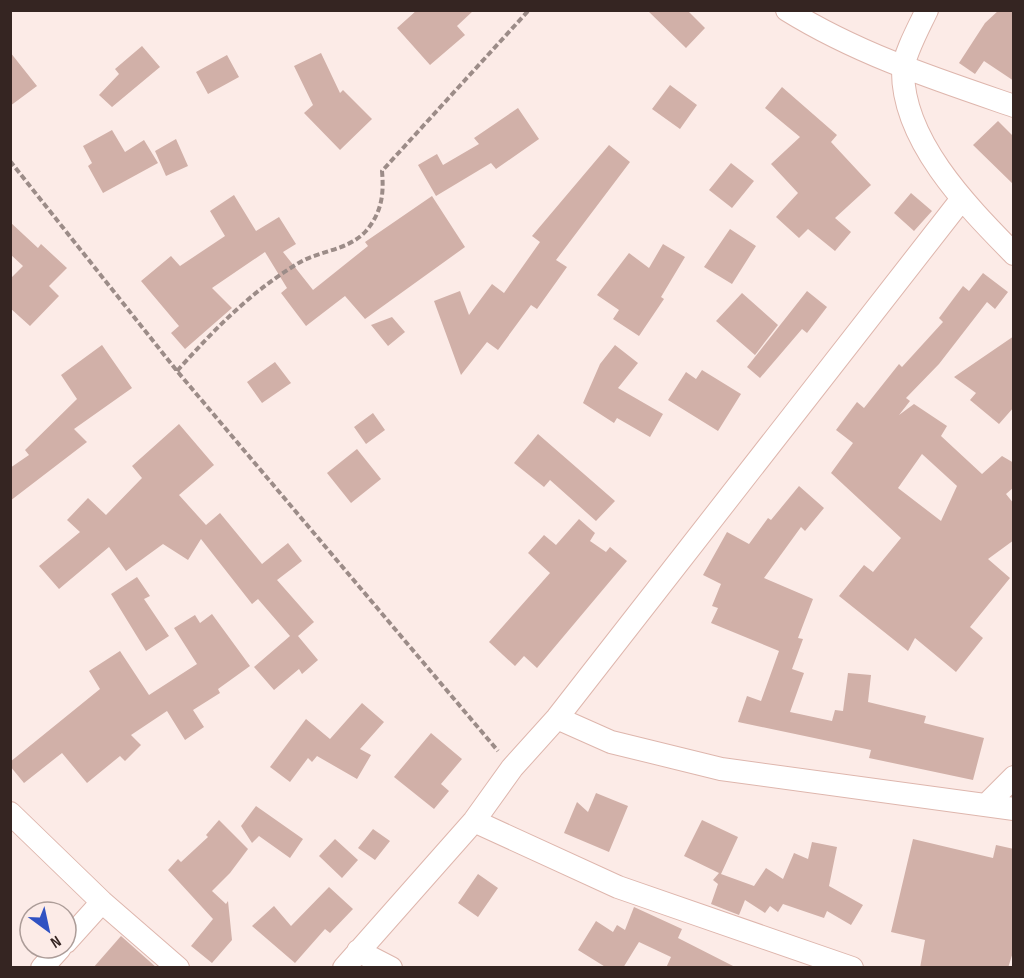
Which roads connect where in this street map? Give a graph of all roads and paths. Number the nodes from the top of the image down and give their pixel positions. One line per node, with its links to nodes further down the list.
1 (528, 10): 9 (path)
2 (787, 10): 4 (street)
3 (927, 10): 4 (street)
4 (903, 68): 5 (street); 7 (street)
5 (1014, 106)
6 (10, 162): 9 (path)
7 (962, 200): 8 (street); 10 (street)
8 (1014, 254)
9 (177, 371): 11 (path)
10 (557, 718): 11 (street); 13 (street)
11 (512, 768): 16 (street)
12 (1014, 777): 13 (street)
13 (986, 805): 14 (street)
14 (1014, 809)
15 (10, 813): 17 (street)
16 (474, 821): 19 (street); 22 (street)
17 (102, 902): 18 (street); 20 (street)
18 (78, 929)
19 (351, 959): 21 (street)
20 (178, 968)
21 (391, 968)
22 (852, 968)

